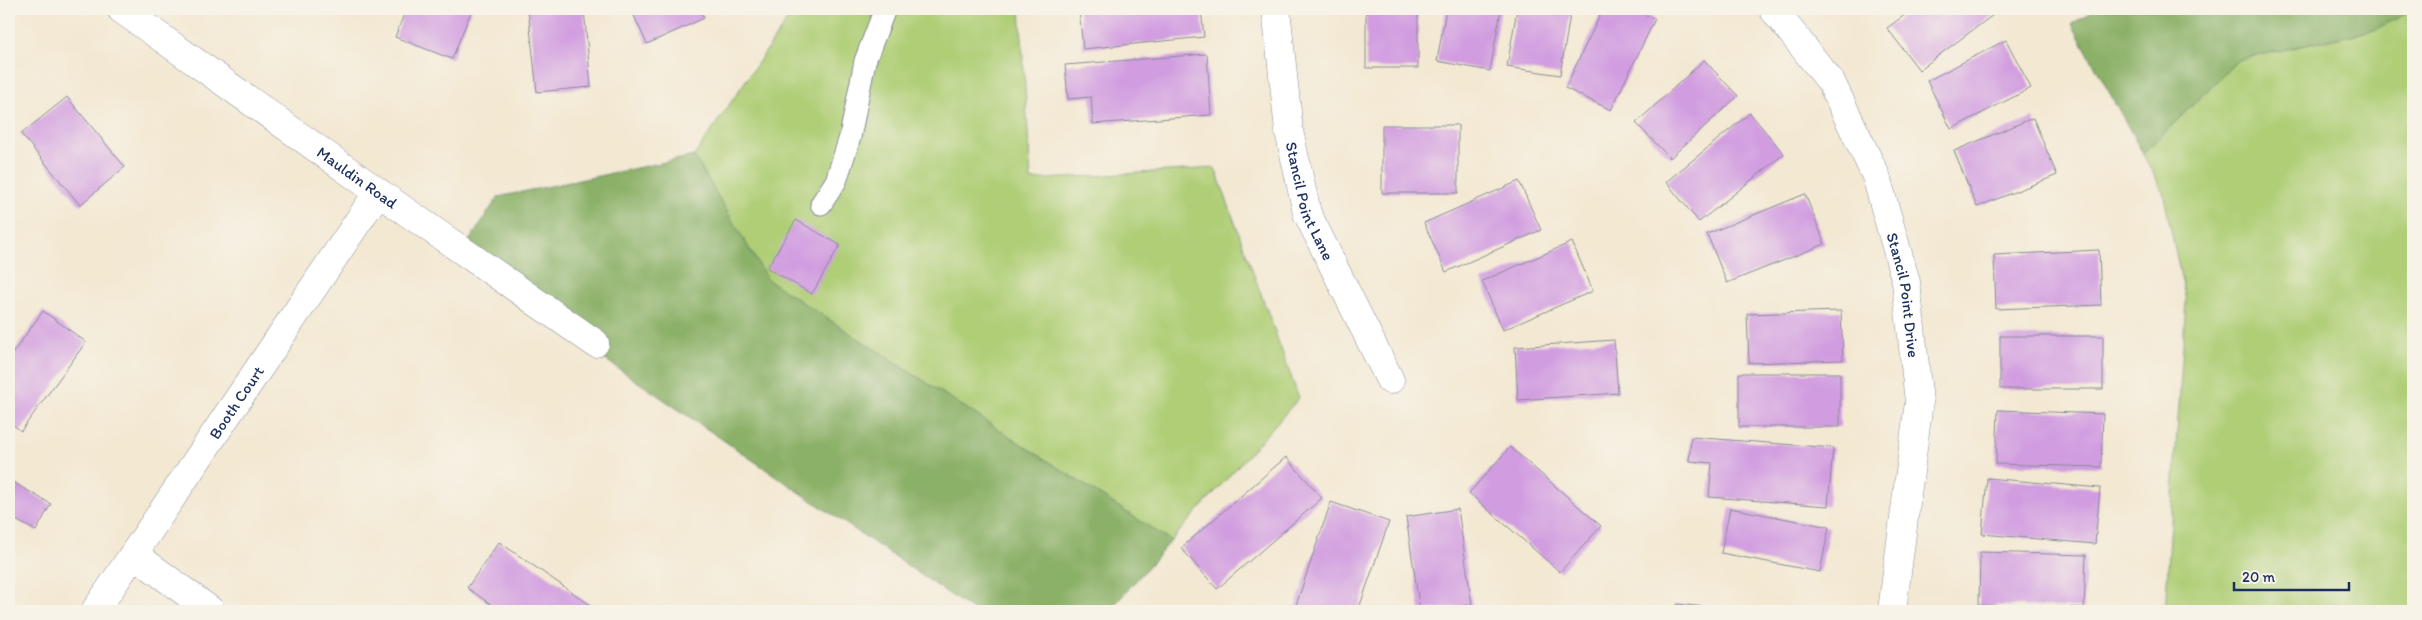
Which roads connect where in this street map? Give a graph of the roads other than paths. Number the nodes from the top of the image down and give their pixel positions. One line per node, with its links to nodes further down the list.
1 (122, 9): 5 (street, Mauldin Road)
2 (885, 9): 6 (lane)
3 (1276, 9): 8 (street, Stancil Point Lane)
4 (1773, 9): 12 (street, Stancil Point Drive)
5 (378, 192): 7 (street, Mauldin Road); 9 (street, Booth Court)
6 (821, 204)
7 (596, 343)
8 (1390, 380)
9 (134, 555): 10 (street, Booth Court); 11 (street)
10 (95, 611)
11 (211, 611)
12 (1892, 611)

